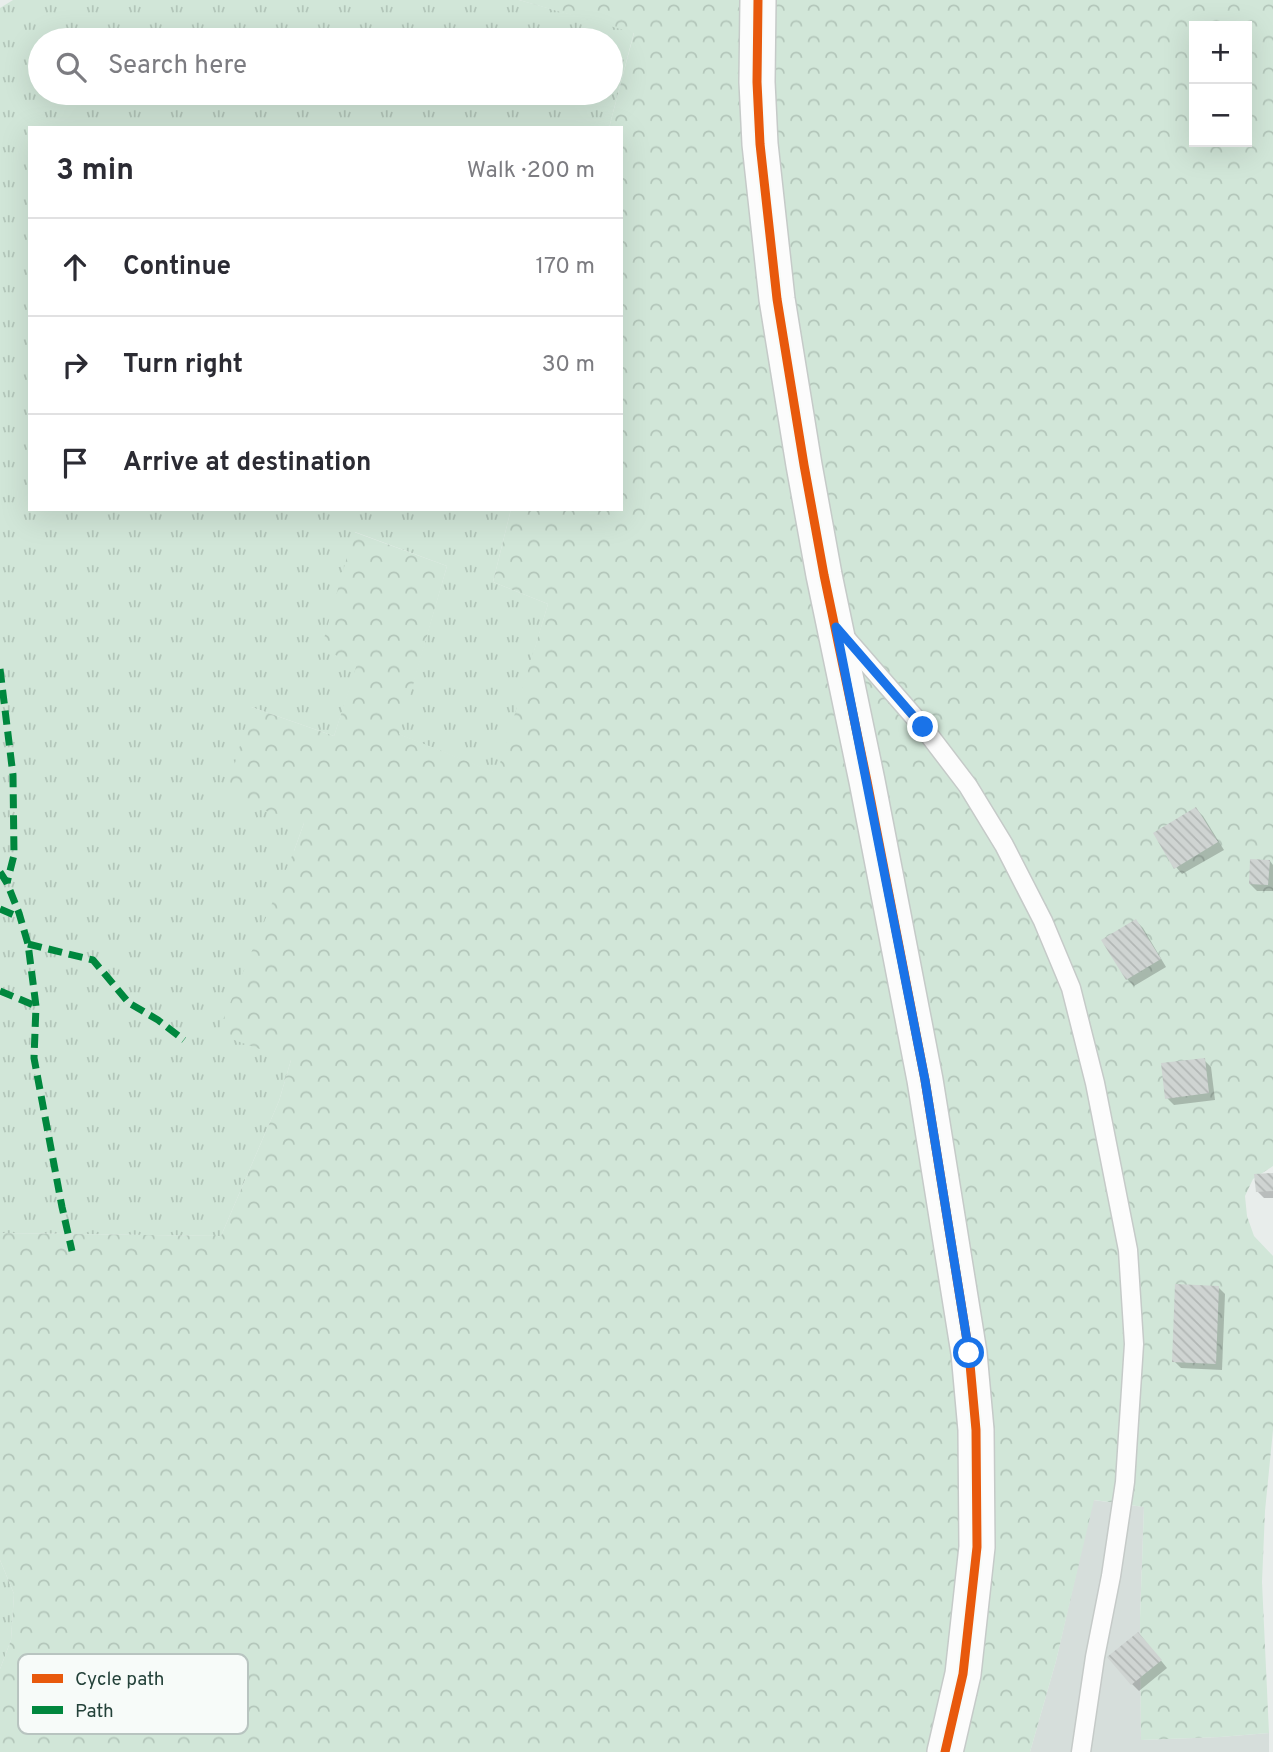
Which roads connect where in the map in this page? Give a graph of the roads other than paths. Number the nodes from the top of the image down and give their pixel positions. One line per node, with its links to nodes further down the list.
1 (758, 0): 2 (street)
2 (836, 627): 3 (street); 4 (lane)
3 (945, 1752)
4 (1081, 1752)

